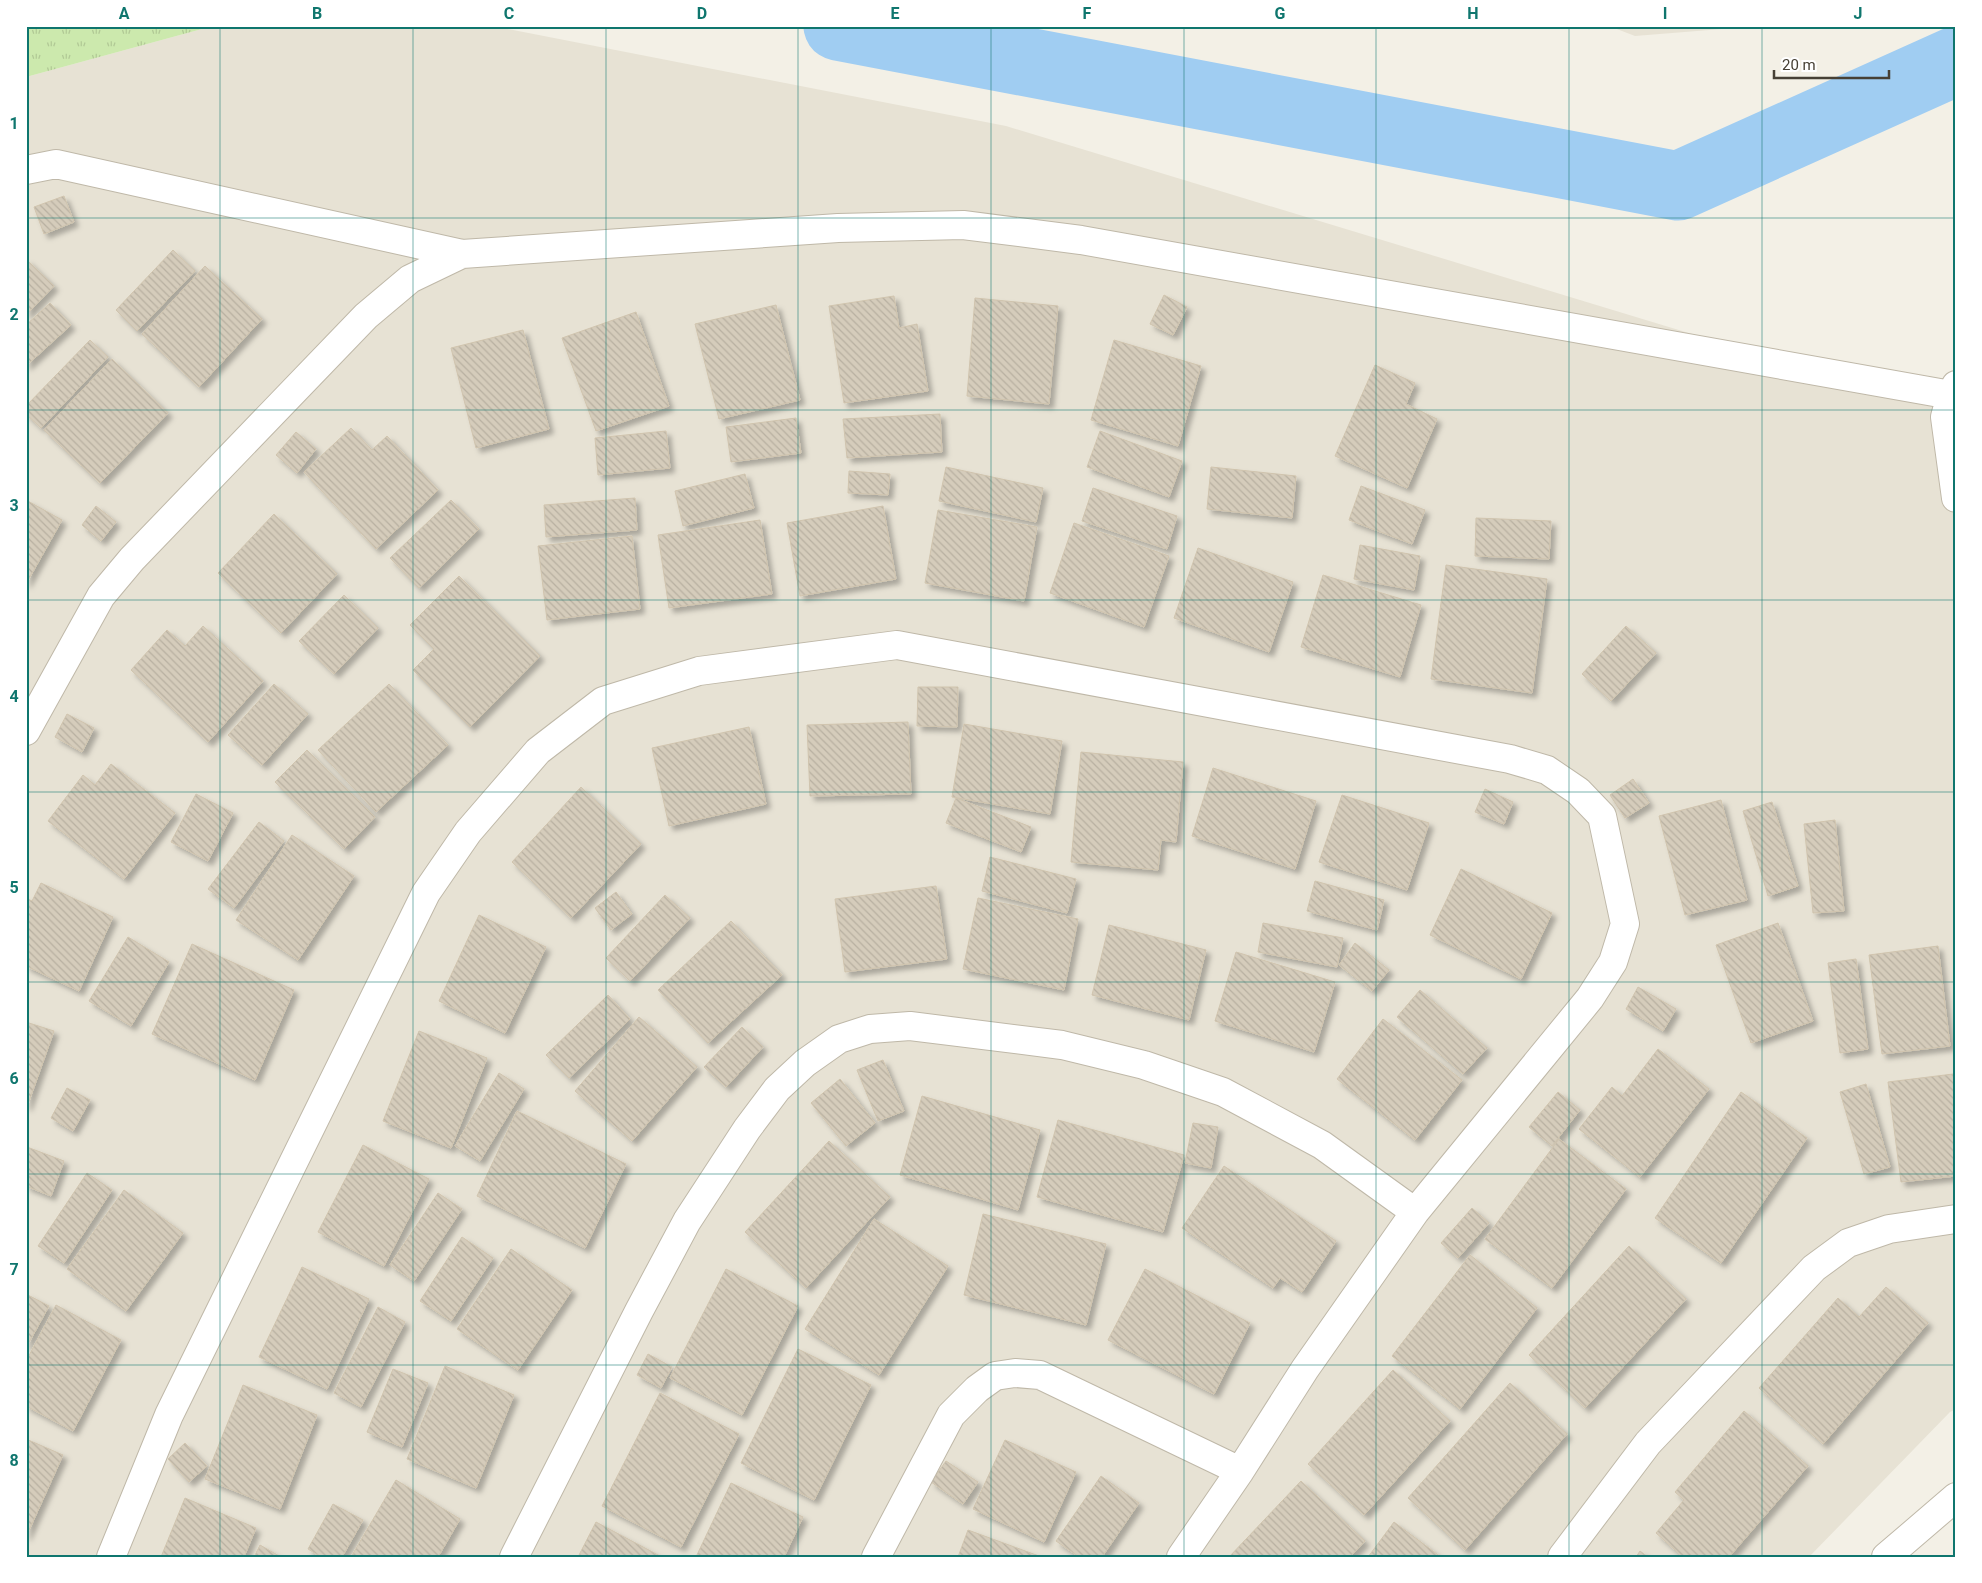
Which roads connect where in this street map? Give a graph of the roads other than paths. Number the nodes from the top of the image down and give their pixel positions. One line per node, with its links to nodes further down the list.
1 (26, 170): 2 (street)
2 (462, 254): 3 (street); 5 (street)
3 (1953, 390): 4 (street)
4 (1956, 498)
5 (26, 732)
6 (1415, 1212): 8 (street); 10 (street); 11 (street)
7 (1956, 1219): 14 (street)
8 (1240, 1471): 12 (street); 13 (street)
9 (1956, 1497): 15 (street)
10 (111, 1557)
11 (514, 1557)
12 (876, 1557)
13 (1180, 1557)
14 (1562, 1557)
15 (1886, 1557)

